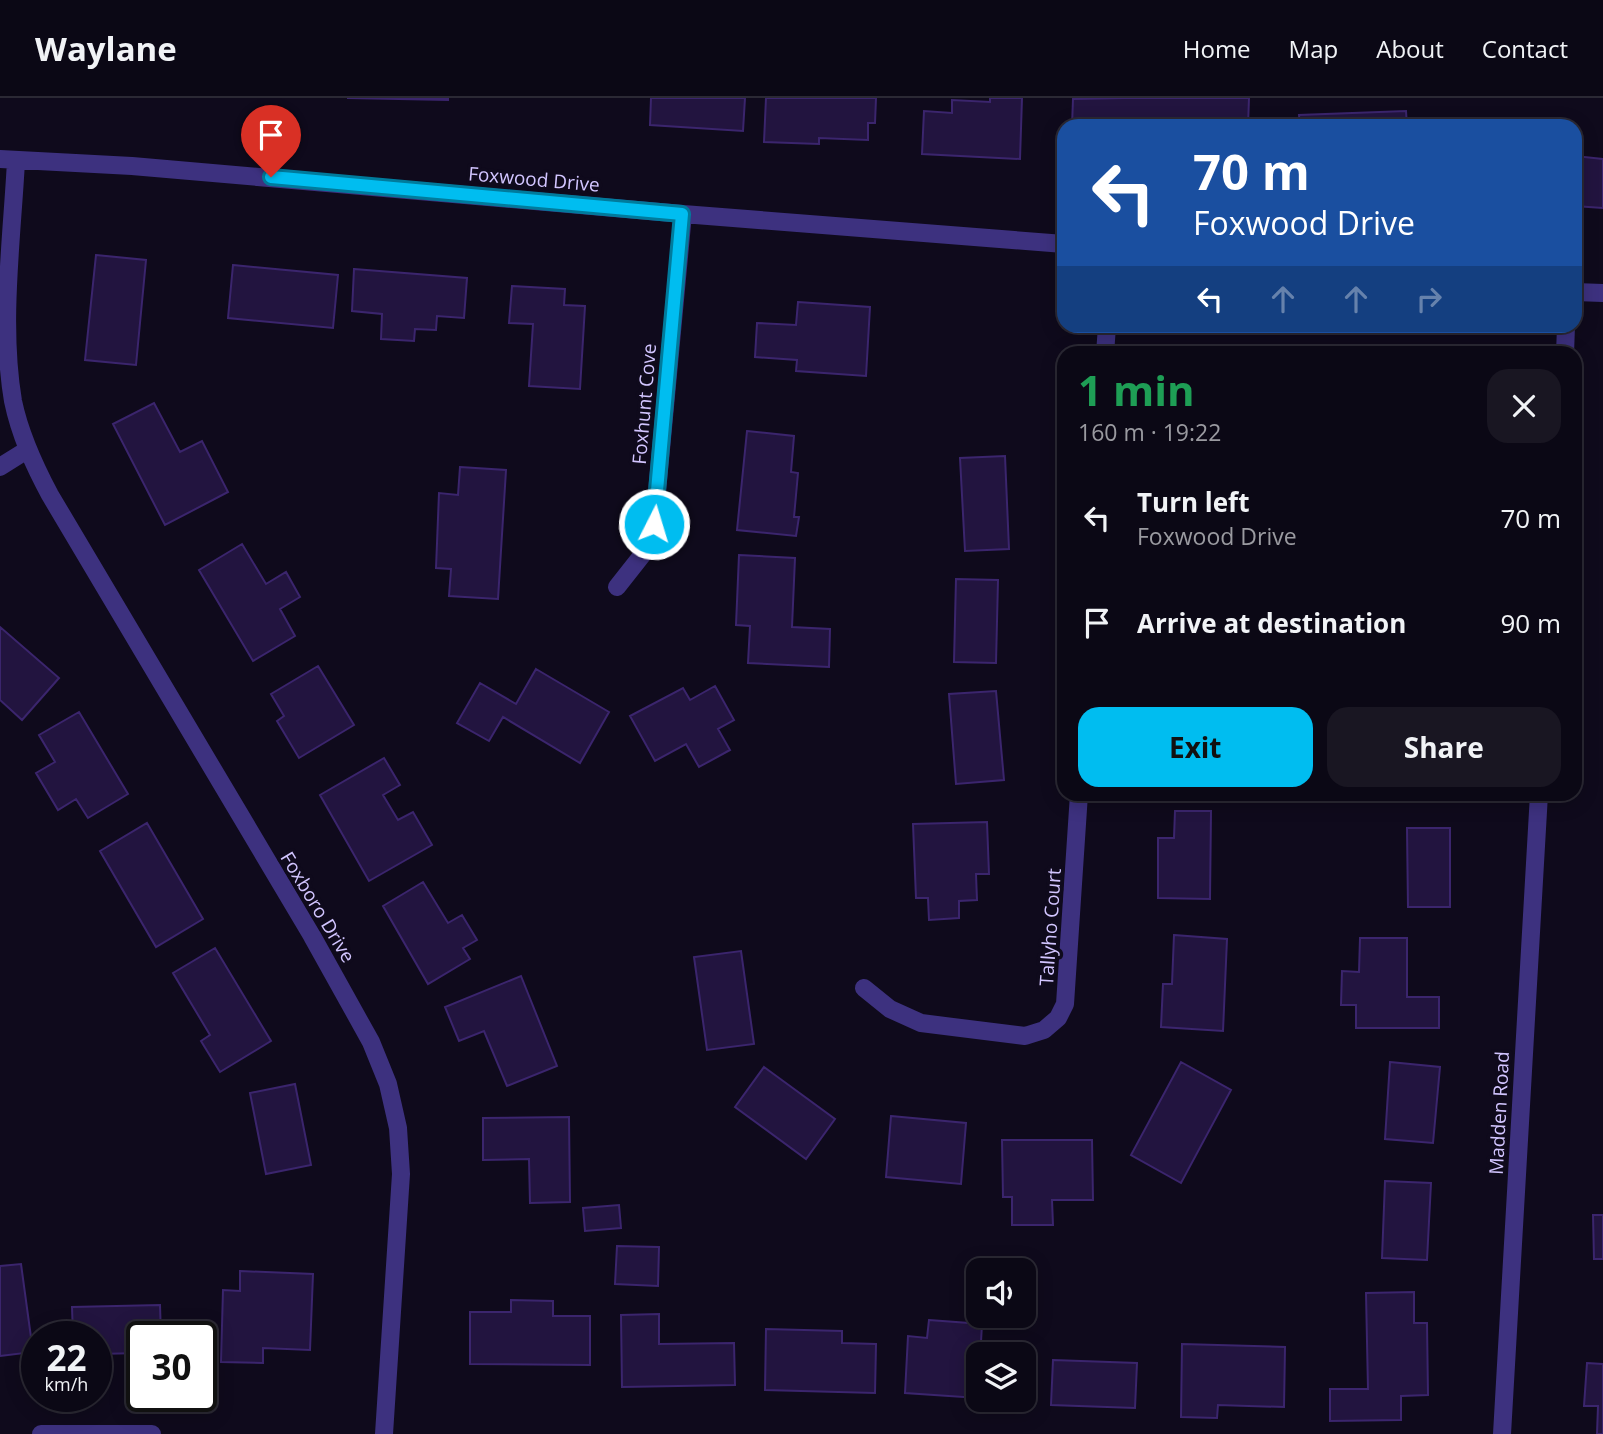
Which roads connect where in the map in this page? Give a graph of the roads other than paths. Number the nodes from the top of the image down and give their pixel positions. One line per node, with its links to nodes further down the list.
1 (8, 160): 2 (street, Foxwood Drive); 6 (street, Foxboro Drive)
2 (682, 214): 3 (street, Foxwood Drive); 8 (street, Foxhunt Cove)
3 (1057, 243)
4 (1582, 292): 5 (street)
5 (1603, 293)
6 (27, 450): 7 (street); 14 (street, Foxboro Drive)
7 (0, 467)
8 (617, 587)
9 (1079, 801): 11 (street, Tallyho Court)
10 (1539, 801): 15 (street, Madden Road)
11 (864, 988)
12 (41, 1434): 13 (street)
13 (152, 1434)
14 (384, 1434)
15 (1502, 1434)

